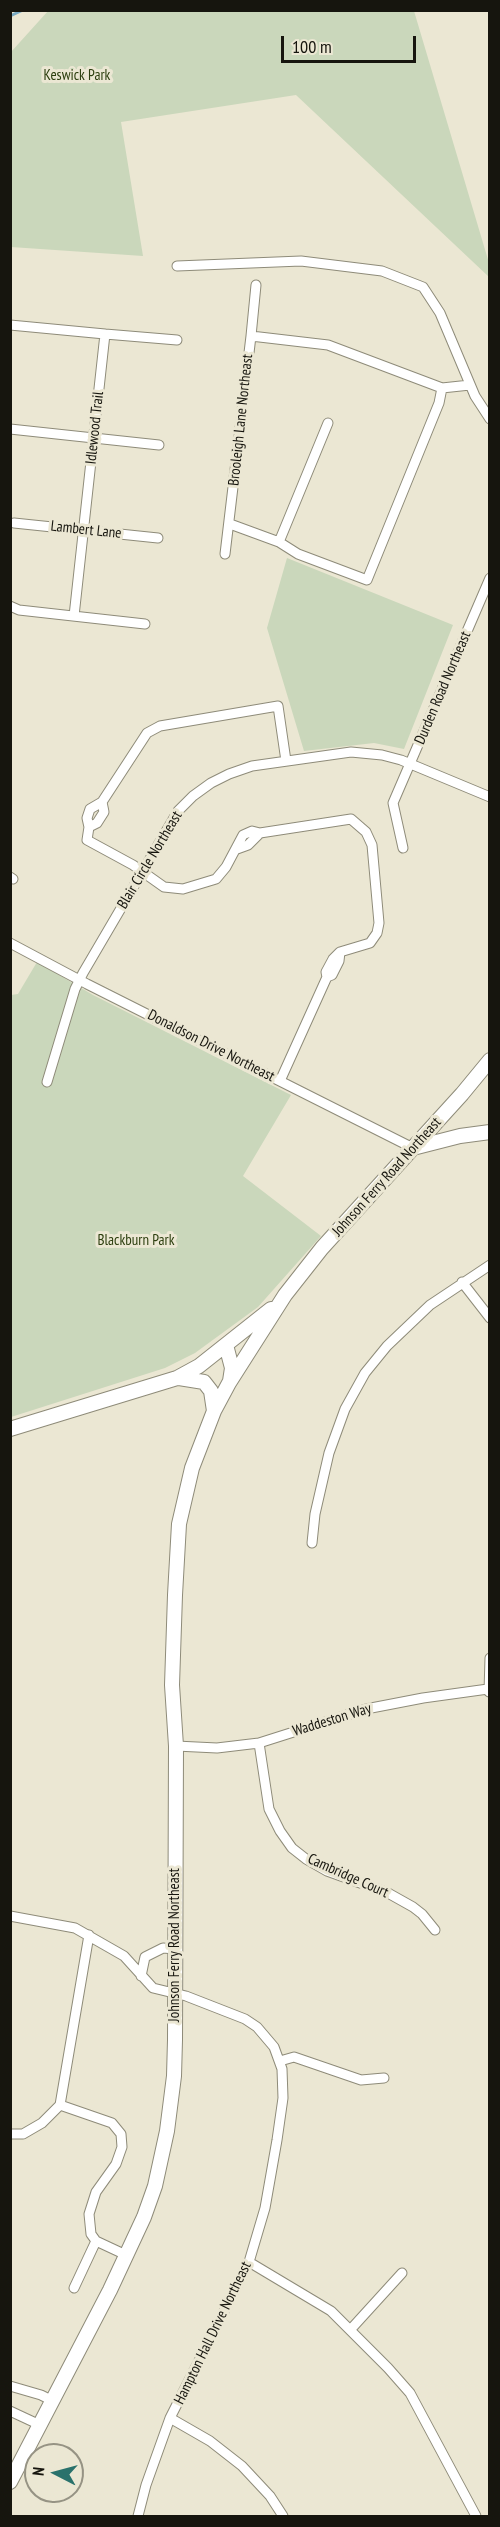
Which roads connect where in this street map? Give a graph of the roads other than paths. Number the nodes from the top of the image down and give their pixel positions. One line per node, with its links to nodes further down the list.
1 (177, 266): 7 (street)
2 (256, 285): 5 (street)
3 (10, 325): 4 (street)
4 (105, 334): 6 (street); 12 (street, Idlewood Trail)
5 (251, 336): 8 (street, Brooleigh Lane Northeast); 15 (street, Brooleigh Lane Northeast)
6 (177, 340)
7 (470, 385): 8 (street, Brooleigh Lane Northeast); 9 (street)
8 (442, 388): 18 (street)
9 (489, 419)
10 (328, 423): 18 (street)
11 (10, 429): 12 (street)
12 (93, 438): 13 (street); 16 (street, Idlewood Trail)
13 (159, 445)
14 (14, 523): 16 (street, Lambert Lane)
15 (230, 524): 18 (street); 19 (street, Brooleigh Lane Northeast)
16 (84, 530): 17 (street, Lambert Lane); 22 (street, Idlewood Trail)
17 (158, 538)
18 (279, 542)
19 (225, 554)
20 (489, 578): 25 (street, Durden Road Northeast)
21 (10, 606): 22 (street)
22 (74, 616): 23 (street)
23 (144, 624)
24 (286, 761): 25 (street, Blair Circle Northeast); 28 (street, Blair Circle Northeast); 28 (street)
25 (409, 764): 26 (street, Blair Circle Northeast); 27 (street, Durden Road Northeast)
26 (489, 797)
27 (403, 848)
28 (142, 873): 30 (street, Blair Circle Northeast); 32 (street)
29 (10, 943): 30 (street, Donaldson Drive Northeast)
30 (80, 980): 32 (street, Donaldson Drive Northeast); 33 (street, Blair Circle Northeast)
31 (489, 1060): 37 (main road, Johnson Ferry Road Northeast)
32 (280, 1081): 37 (street, Donaldson Drive Northeast)
33 (47, 1082)
34 (489, 1124): 36 (main road)
35 (489, 1132): 36 (main road)
36 (459, 1136): 37 (main road)
37 (412, 1148): 40 (main road, Johnson Ferry Road Northeast)
38 (489, 1264): 39 (street)
39 (462, 1282): 41 (street); 47 (street)
40 (285, 1295): 42 (main road); 44 (main road, Johnson Ferry Road Northeast)
41 (489, 1318)
42 (226, 1345): 43 (main road); 44 (main road)
43 (177, 1378): 45 (main road); 46 (main road)
44 (229, 1383): 45 (main road, Johnson Ferry Road Northeast)
45 (214, 1411): 51 (main road, Johnson Ferry Road Northeast)
46 (10, 1430)
47 (312, 1543)
48 (489, 1658): 49 (street)
49 (489, 1692): 50 (street, Waddeston Way)
50 (259, 1743): 51 (street, Waddeston Way); 53 (street, Cambridge Court)
51 (176, 1746): 55 (main road, Johnson Ferry Road Northeast)
52 (10, 1916): 54 (street)
53 (435, 1930)
54 (89, 1935): 56 (street); 62 (street)
55 (175, 1949): 57 (street); 59 (main road, Johnson Ferry Road Northeast)
56 (124, 1956): 57 (street); 58 (street, Hampton Hall Drive Northeast)
57 (146, 1957): 58 (street)
58 (141, 1976): 59 (street, Hampton Hall Drive Northeast)
59 (175, 1993): 60 (street, Hampton Hall Drive Northeast); 65 (main road, Johnson Ferry Road Northeast)
60 (280, 2061): 61 (street); 66 (street, Hampton Hall Drive Northeast)
61 (384, 2078)
62 (60, 2105): 63 (street); 64 (street)
63 (10, 2134)
64 (96, 2241): 65 (street); 68 (street)
65 (126, 2255): 71 (main road, Johnson Ferry Road Northeast)
66 (249, 2262): 69 (street); 73 (street, Hampton Hall Drive Northeast)
67 (402, 2273): 69 (street)
68 (74, 2288)
69 (351, 2329): 78 (street)
70 (10, 2386): 71 (street)
71 (53, 2401): 74 (main road, Johnson Ferry Road Northeast)
72 (10, 2411): 74 (street)
73 (170, 2418): 76 (street, Hampton Hall Drive Northeast); 77 (street)
74 (40, 2425): 75 (main road, Johnson Ferry Road Northeast)
75 (10, 2481)
76 (138, 2517)
77 (283, 2517)
78 (476, 2517)

